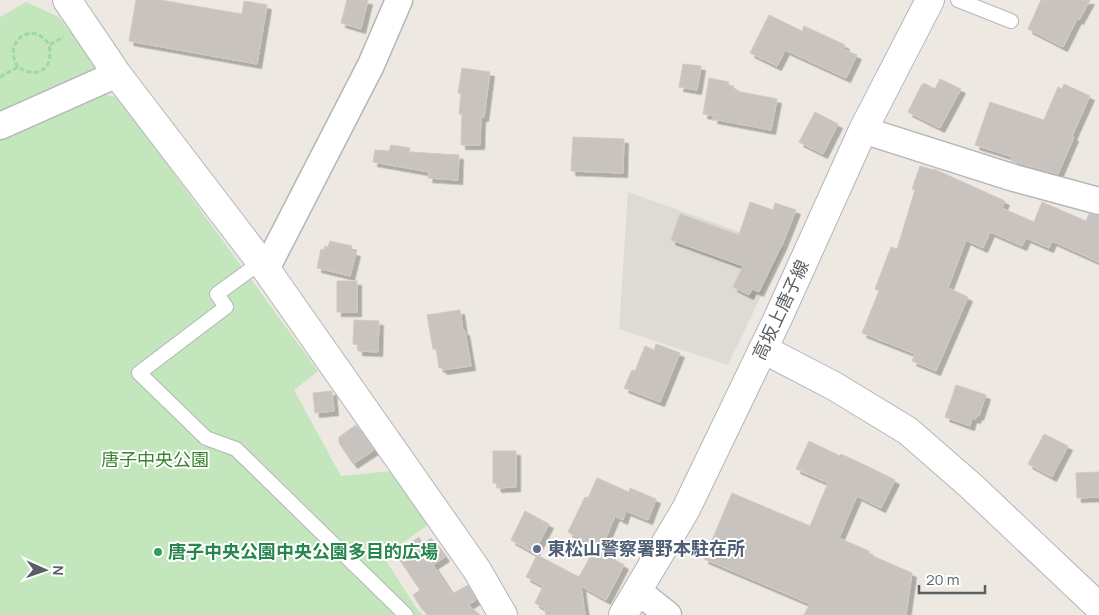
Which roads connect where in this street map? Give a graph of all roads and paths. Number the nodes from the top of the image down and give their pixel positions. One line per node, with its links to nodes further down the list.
1 (67, 0): 6 (street)
2 (399, 0): 14 (street)
3 (930, 0): 12 (street, 高坂上唐子線)
4 (958, 0): 5 (lane)
5 (1011, 21)
6 (84, 25): 7 (path); 9 (street)
7 (49, 45): 8 (path); 8 (path)
8 (18, 67): 10 (path)
9 (117, 74): 11 (street); 14 (street)
10 (0, 77)
11 (0, 126)
12 (862, 130): 13 (street); 15 (street, 高坂上唐子線)
13 (1099, 201)
14 (264, 266): 18 (lane); 19 (street)
15 (763, 350): 16 (street, 高坂上唐子線); 17 (street)
16 (638, 591): 20 (street, 高坂上唐子線); 21 (street)
17 (1099, 607)
18 (406, 615)
19 (503, 615)
20 (623, 615)
21 (668, 615)

